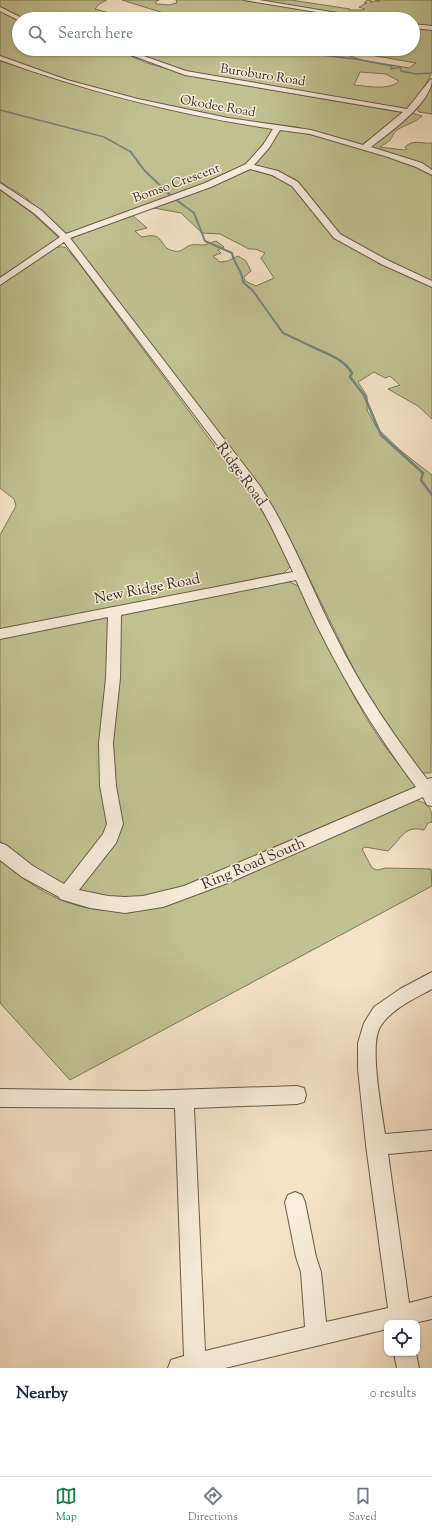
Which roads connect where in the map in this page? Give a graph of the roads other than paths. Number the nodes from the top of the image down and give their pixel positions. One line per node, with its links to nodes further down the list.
1 (247, 0): 3 (street)
2 (0, 9): 4 (street)
3 (325, 12)
4 (12, 15)
5 (420, 27): 6 (street)
6 (432, 28)
7 (138, 56): 10 (street, Buroburo Road)
8 (0, 58): 11 (street, Okodee Road)
9 (432, 81): 10 (street)
10 (408, 111): 12 (street)
11 (278, 126): 12 (street, Okodee Road); 13 (street, Bomso Crescent)
12 (364, 148): 14 (street, Okodee Road)
13 (249, 166): 16 (street, Bomso Crescent); 18 (street)
14 (432, 173)
15 (0, 185): 16 (street, Ridge Road)
16 (65, 237): 17 (street); 19 (street, Ridge Road)
17 (0, 282)
18 (432, 284)
19 (300, 575): 20 (street, New Ridge Road); 22 (street, Ridge Road)
20 (115, 610): 21 (street, New Ridge Road); 24 (street)
21 (0, 634)
22 (430, 791): 24 (street, Ring Road South)
23 (0, 850): 24 (street, Ring Road South)
24 (66, 894)
25 (432, 980): 30 (street)
26 (297, 1095): 28 (street)
27 (0, 1098): 28 (street)
28 (184, 1098): 37 (street)
29 (432, 1140): 30 (street)
30 (376, 1145): 33 (street)
31 (295, 1202): 35 (street)
32 (432, 1308): 33 (street)
33 (400, 1320)
34 (384, 1323): 35 (street)
35 (317, 1336): 37 (street)
36 (406, 1356): 38 (street)
37 (187, 1366)
38 (408, 1368)

